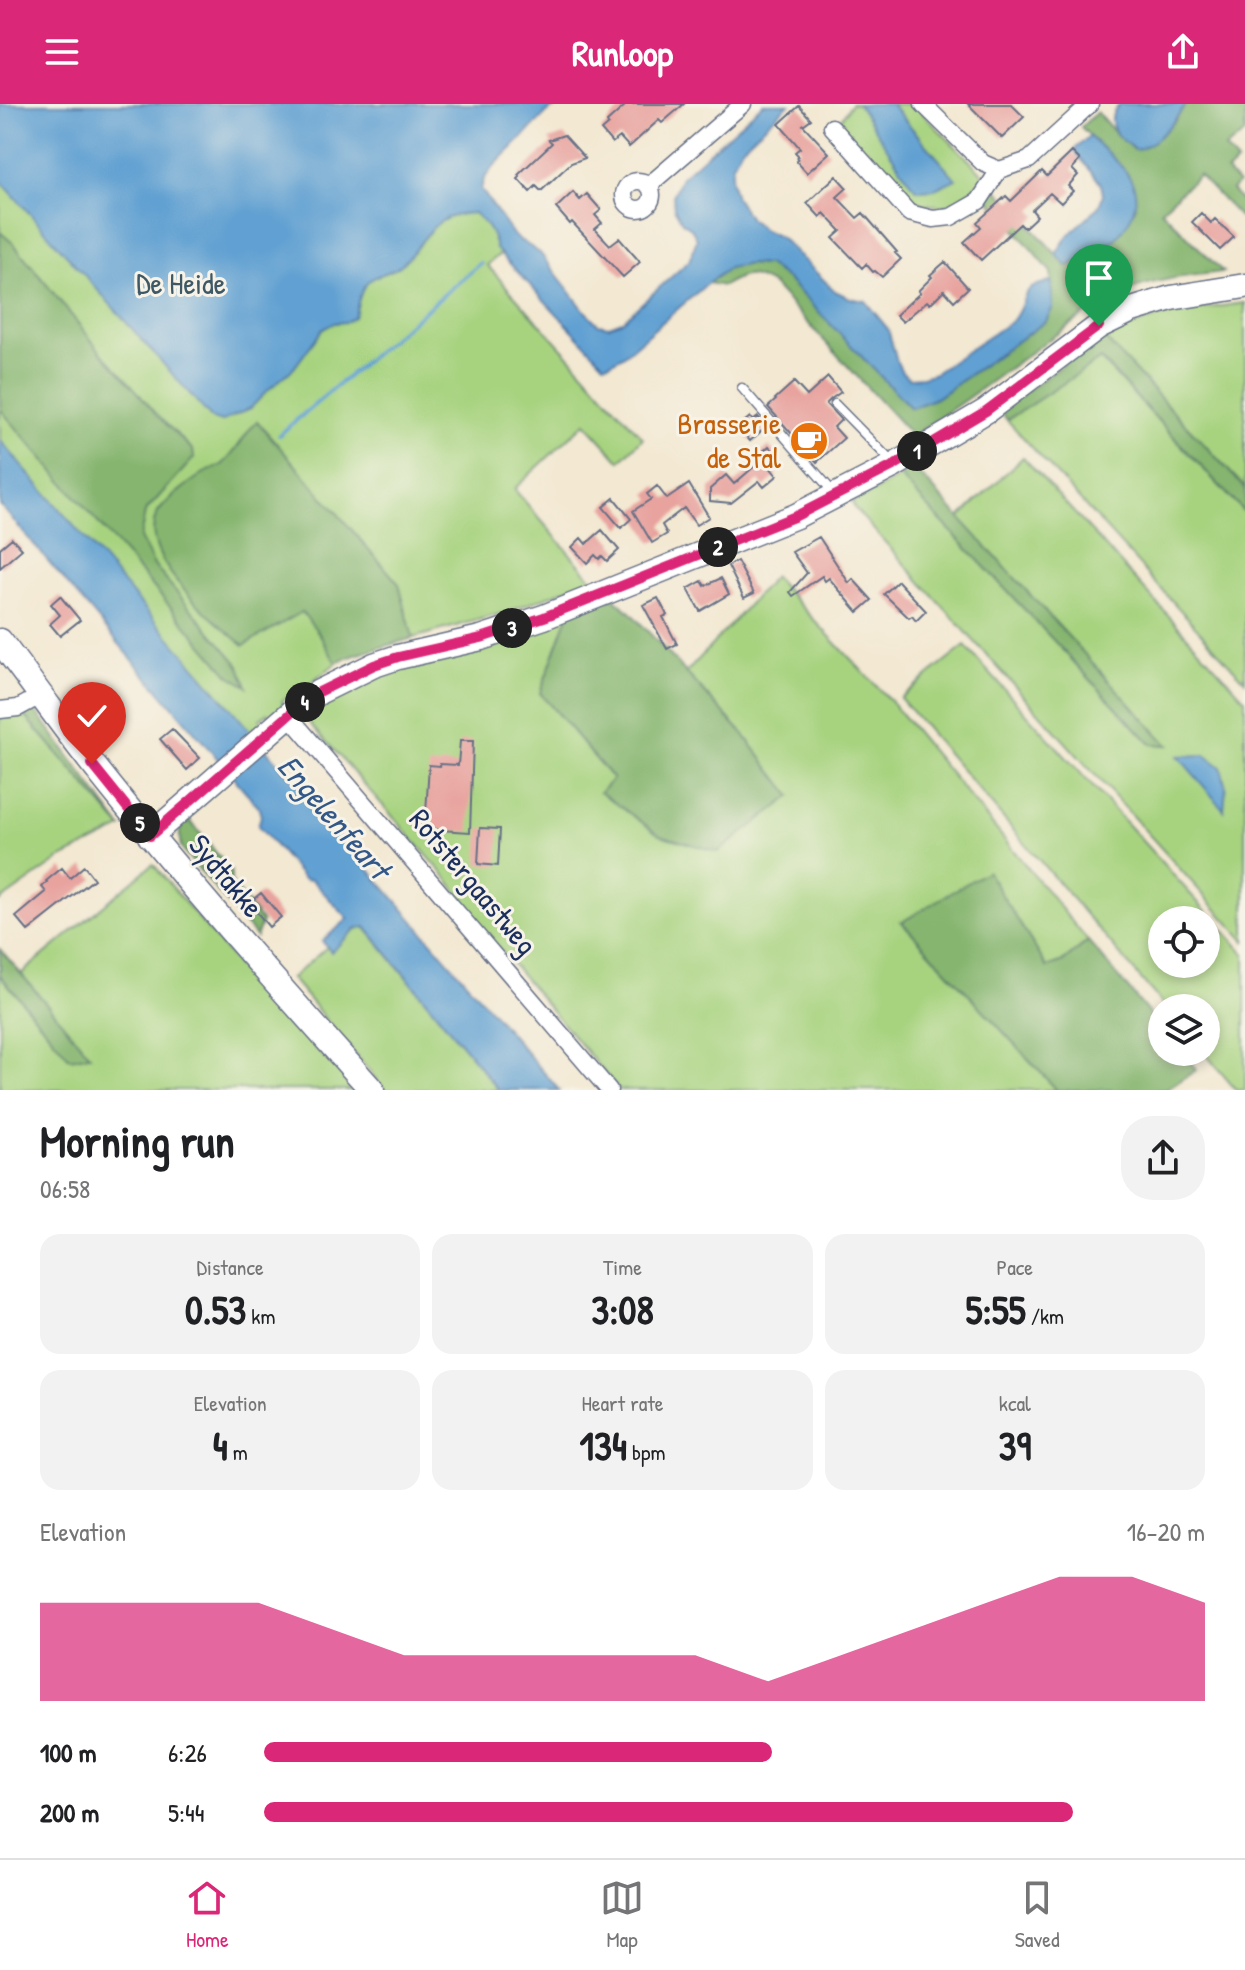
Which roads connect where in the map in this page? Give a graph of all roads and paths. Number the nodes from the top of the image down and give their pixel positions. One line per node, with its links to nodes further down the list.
1 (743, 104): 6 (street)
2 (923, 104): 5 (street)
3 (1090, 104): 5 (street)
4 (832, 127): 5 (street)
5 (999, 170)
6 (649, 185)
7 (1245, 286): 10 (street)
8 (742, 388): 11 (lane)
9 (835, 404): 10 (lane)
10 (895, 465): 11 (street)
11 (836, 495): 15 (street)
12 (0, 641): 13 (street, Sydtakke)
13 (40, 696): 14 (street); 16 (street, Sydtakke)
14 (0, 710)
15 (289, 716): 16 (street); 18 (street, Rotstergaastweg)
16 (150, 836): 17 (street, Sydtakke)
17 (372, 1090)
18 (609, 1090)

